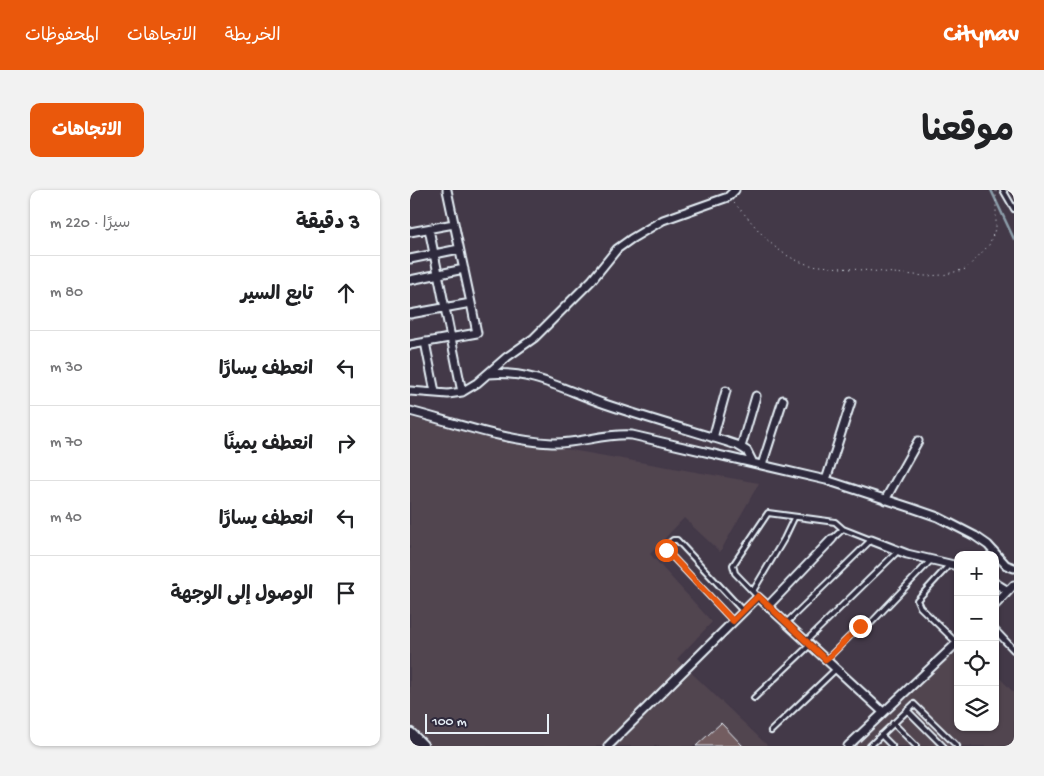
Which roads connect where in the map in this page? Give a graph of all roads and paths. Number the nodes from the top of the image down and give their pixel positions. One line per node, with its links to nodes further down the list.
1 (447, 190): 7 (street)
2 (735, 190): 5 (street)
3 (996, 190): 5 (path)
4 (1004, 190): 6 (lane)
5 (728, 197): 22 (street)
6 (1014, 209)
7 (454, 224): 8 (street); 10 (street)
8 (429, 229): 9 (street); 11 (street)
9 (410, 232)
10 (459, 249): 11 (street); 13 (street)
11 (434, 254): 12 (street); 14 (street)
12 (410, 259)
13 (464, 269): 14 (street); 16 (street)
14 (439, 274): 15 (street); 17 (street)
15 (410, 280)
16 (471, 303): 17 (street); 19 (street)
17 (445, 307): 18 (street); 19 (street)
18 (410, 314)
19 (451, 338): 20 (street); 26 (street)
20 (425, 342): 21 (street); 25 (street)
21 (410, 345)
22 (487, 374): 26 (street); 31 (street)
23 (410, 391): 25 (street)
24 (726, 391): 31 (street)
25 (435, 392): 26 (street)
26 (462, 392)
27 (756, 396): 33 (street)
28 (783, 400): 35 (street)
29 (851, 402): 36 (street)
30 (410, 411): 34 (street)
31 (713, 438): 33 (street)
32 (918, 441): 37 (street)
33 (740, 447): 34 (street)
34 (753, 463): 35 (street)
35 (762, 466): 36 (street)
36 (826, 480): 37 (street)
37 (885, 500): 45 (street)
38 (794, 518): 39 (lane); 48 (lane); 48 (lane)
39 (843, 529): 40 (lane); 41 (lane)
40 (832, 539): 52 (street)
41 (871, 540): 42 (street); 55 (lane)
42 (898, 551): 43 (street); 58 (lane)
43 (932, 559): 44 (street); 61 (lane)
44 (954, 565): 57 (lane)
45 (1014, 568)
46 (999, 585): 49 (street)
47 (1014, 585): 49 (street)
48 (753, 591): 50 (lane)
49 (1008, 591): 51 (street)
50 (758, 596): 52 (street); 53 (street)
51 (999, 601)
52 (769, 605): 55 (street)
53 (744, 612): 54 (street); 54 (lane)
54 (733, 621): 71 (street)
55 (787, 622): 58 (street)
56 (999, 634): 60 (street)
57 (956, 641)
58 (808, 642): 61 (street); 63 (lane)
59 (954, 645): 65 (street)
60 (1014, 650)
61 (826, 660): 62 (street)
62 (836, 669): 65 (street); 67 (lane)
63 (754, 698)
64 (907, 710): 66 (lane); 76 (lane); 77 (lane)
65 (882, 712): 72 (street)
66 (893, 723): 69 (lane); 75 (lane)
67 (771, 731)
68 (410, 734): 70 (main road)
69 (881, 735): 73 (lane); 74 (lane)
70 (422, 746)
71 (608, 746)
72 (848, 746)
73 (870, 746)
74 (892, 746)
75 (916, 746)
76 (943, 746)
77 (957, 746)

